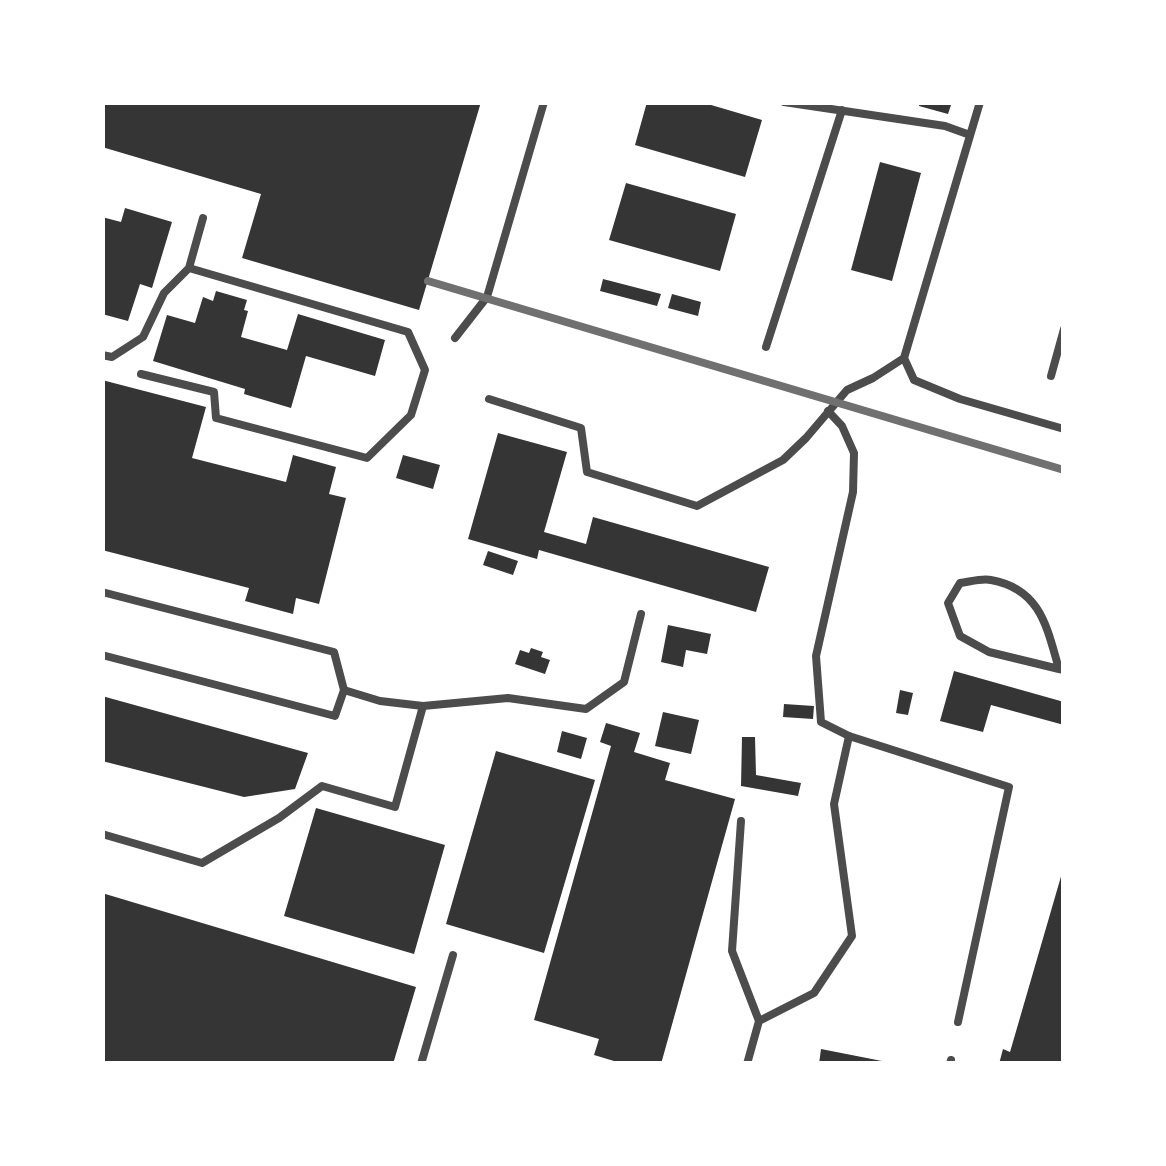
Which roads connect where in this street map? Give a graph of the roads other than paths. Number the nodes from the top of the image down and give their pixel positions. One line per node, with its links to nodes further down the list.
1 (544, 102): 9 (lane)
2 (784, 102): 4 (lane)
3 (980, 102): 5 (lane)
4 (842, 110): 5 (lane); 10 (lane)
5 (970, 136): 12 (lane)
6 (203, 218): 7 (lane)
7 (189, 268): 11 (lane); 13 (lane)
8 (1064, 329): 14 (lane)
9 (456, 338)
10 (766, 348)
11 (102, 355)
12 (904, 358): 16 (lane); 17 (lane)
13 (141, 374)
14 (1051, 376)
15 (488, 399): 16 (lane)
16 (828, 410): 24 (lane)
17 (1064, 429)
18 (102, 592): 22 (lane)
19 (641, 614): 23 (lane)
20 (102, 655): 22 (lane)
21 (1061, 670): 21 (lane)
22 (344, 690): 23 (lane)
23 (423, 706): 26 (lane)
24 (849, 736): 28 (lane); 29 (lane)
25 (742, 821): 28 (lane)
26 (102, 834)
27 (453, 955): 30 (lane)
28 (759, 1020): 31 (lane)
29 (958, 1022)
30 (421, 1064)
31 (747, 1064)

